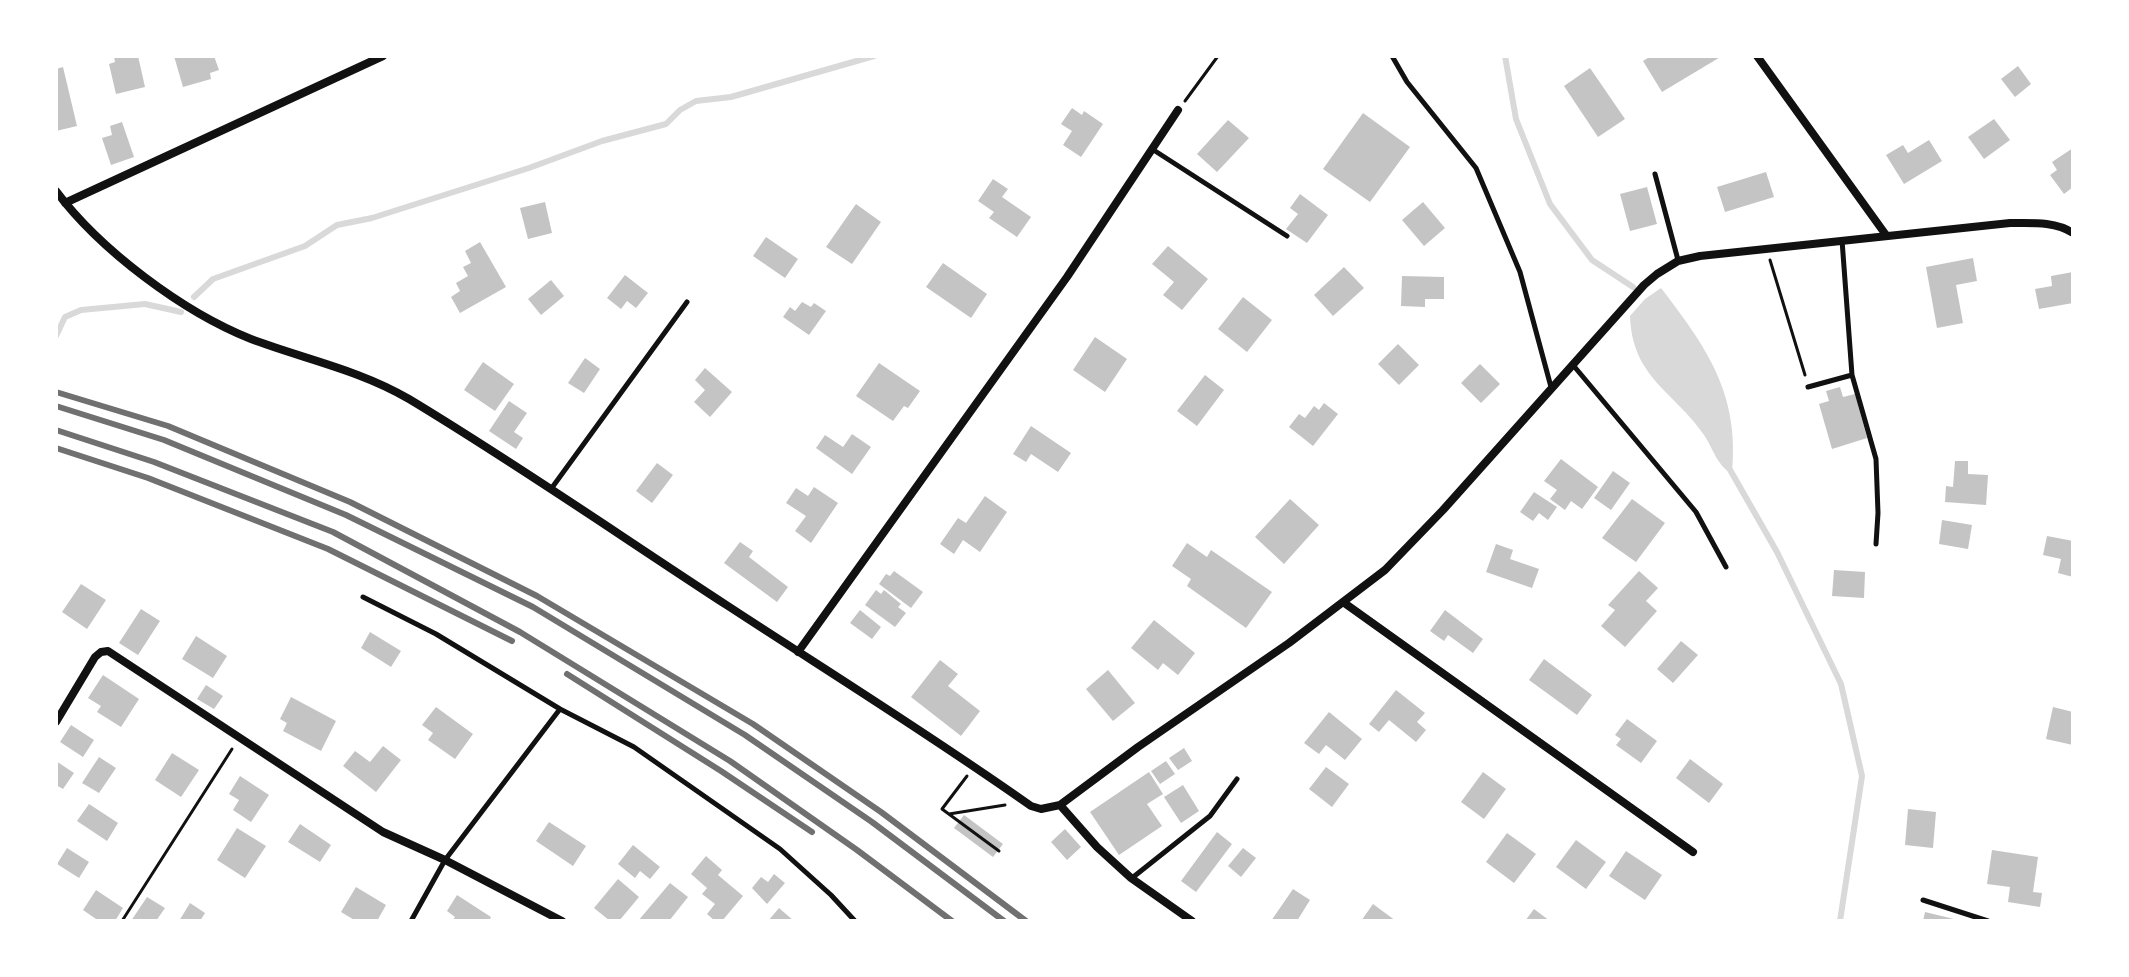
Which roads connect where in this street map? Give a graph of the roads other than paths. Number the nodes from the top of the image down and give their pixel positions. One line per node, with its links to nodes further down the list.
1 (383, 56): 8 (street)
2 (1392, 56): 17 (lane)
3 (1757, 56): 10 (street)
4 (1178, 110): 5 (street)
5 (1152, 149): 11 (lane); 24 (street)
6 (1655, 174): 13 (lane)
7 (56, 191): 8 (street)
8 (65, 203): 19 (street)
9 (2073, 233): 10 (street)
10 (1886, 235): 12 (street)
11 (1287, 236)
12 (1842, 239): 13 (street); 16 (lane)
13 (1678, 261): 15 (street)
14 (687, 302): 19 (lane)
15 (1572, 364): 17 (street); 21 (lane)
16 (1852, 375): 18 (lane); 20 (lane)
17 (1551, 387): 23 (street)
18 (1808, 387)
19 (550, 490): 24 (street)
20 (1876, 544)
21 (1726, 567)
22 (363, 597): 25 (lane)
23 (1343, 602): 28 (street); 29 (street)
24 (798, 652): 28 (street)
25 (560, 709): 30 (lane); 35 (lane)
26 (56, 722): 30 (street)
27 (1237, 779): 31 (lane)
28 (1060, 805): 31 (street)
29 (1693, 852)
30 (445, 860): 33 (lane); 34 (street)
31 (1131, 878): 36 (street)
32 (1923, 900): 37 (lane)
33 (411, 921)
34 (562, 921)
35 (855, 921)
36 (1192, 921)
37 (1988, 921)

